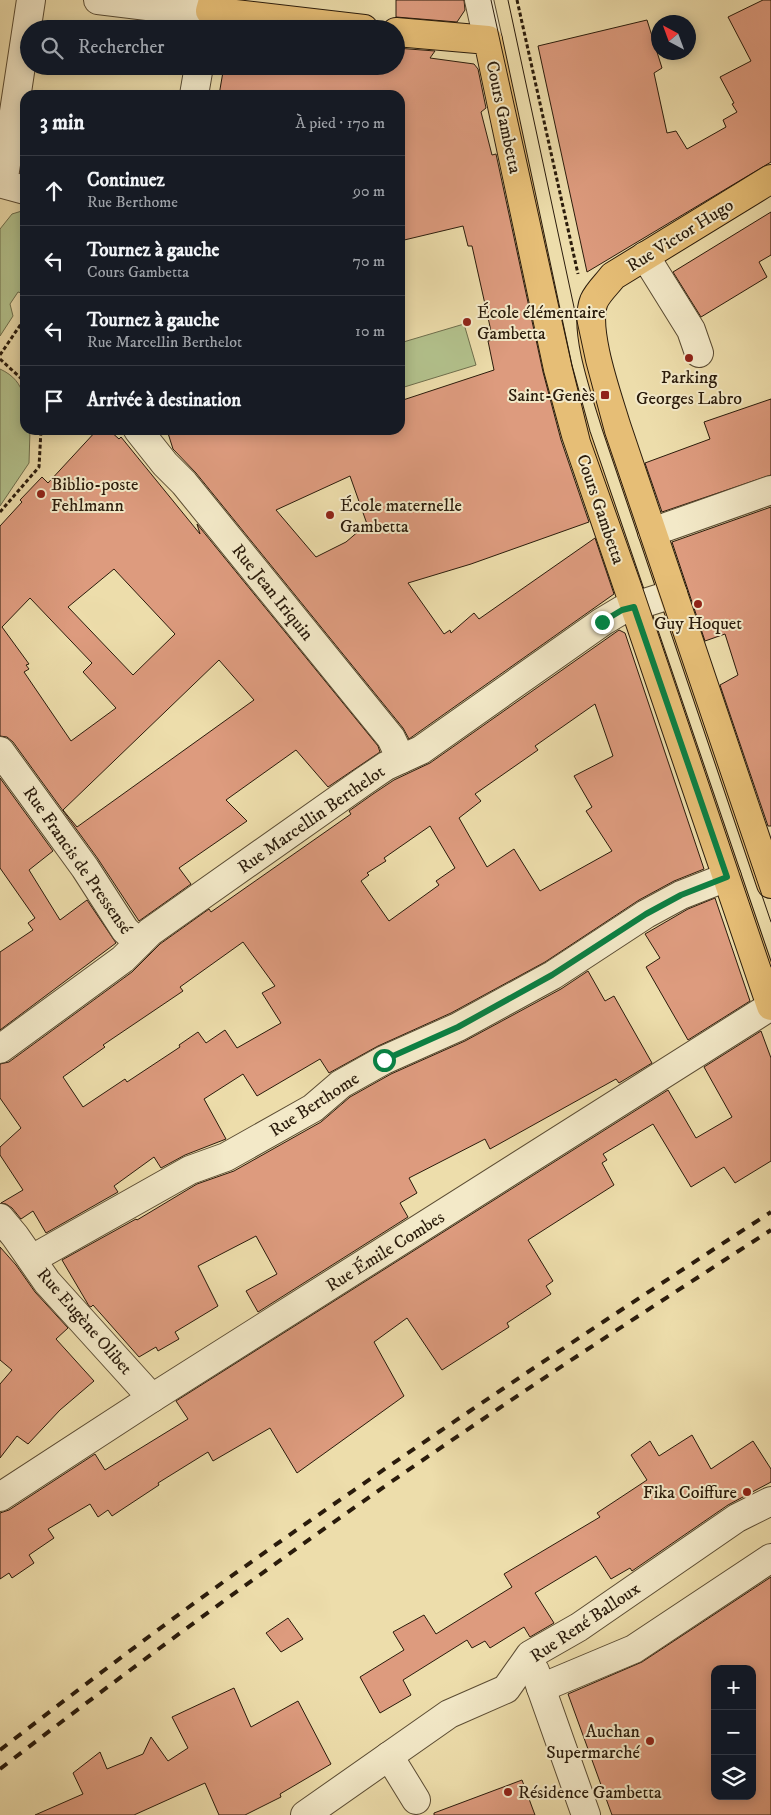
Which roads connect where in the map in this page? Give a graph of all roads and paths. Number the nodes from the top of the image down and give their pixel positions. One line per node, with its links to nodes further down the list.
1 (31, 0): 6 (street)
2 (98, 0): 5 (street)
3 (479, 0): 9 (street, Cours Gambetta)
4 (517, 0): 18 (path)
5 (209, 13): 7 (main road)
6 (29, 20)
7 (277, 20)
8 (405, 33): 9 (main road)
9 (488, 40): 29 (main road, Cours Gambetta)
10 (22, 75): 12 (street)
11 (197, 75): 13 (street)
12 (21, 90)
13 (195, 90)
14 (20, 94): 16 (street)
15 (771, 180): 17 (main road, Rue Victor Hugo)
16 (9, 189)
17 (645, 256): 18 (main road, Rue Victor Hugo); 20 (street)
18 (595, 299): 27 (main road)
19 (20, 326): 21 (path)
20 (699, 353)
21 (0, 357): 22 (path)
22 (20, 377)
23 (41, 435): 26 (path)
24 (142, 435): 31 (street, Rue Jean Iriquin)
25 (771, 490): 27 (street)
26 (0, 512)
27 (652, 532): 28 (main road)
28 (673, 594): 29 (street, Rue Marcellin Berthelot); 33 (main road)
29 (634, 607): 31 (street, Rue Marcellin Berthelot); 32 (main road, Cours Gambetta)
30 (0, 751): 34 (street, Rue Francis de Pressensé)
31 (401, 759): 34 (street, Rue Marcellin Berthelot)
32 (727, 877): 35 (main road, Cours Gambetta); 38 (street, Rue Berthome)
33 (771, 884)
34 (139, 943): 36 (street, Rue Marcellin Berthelot)
35 (771, 1006): 39 (street, Rue Émile Combes)
36 (0, 1049)
37 (0, 1218): 38 (street, Rue Eugène Olibet)
38 (32, 1259): 39 (street, Rue Eugène Olibet)
39 (152, 1398): 40 (street, Rue Émile Combes)
40 (0, 1497)
41 (771, 1501): 43 (street, Rue René Balloux)
42 (771, 1558): 44 (street)
43 (530, 1655): 44 (street); 45 (street, Rue René Balloux)
44 (541, 1688): 48 (street)
45 (389, 1756): 46 (street); 47 (street, Rue René Balloux)
46 (416, 1800)
47 (306, 1815)
48 (586, 1815)

